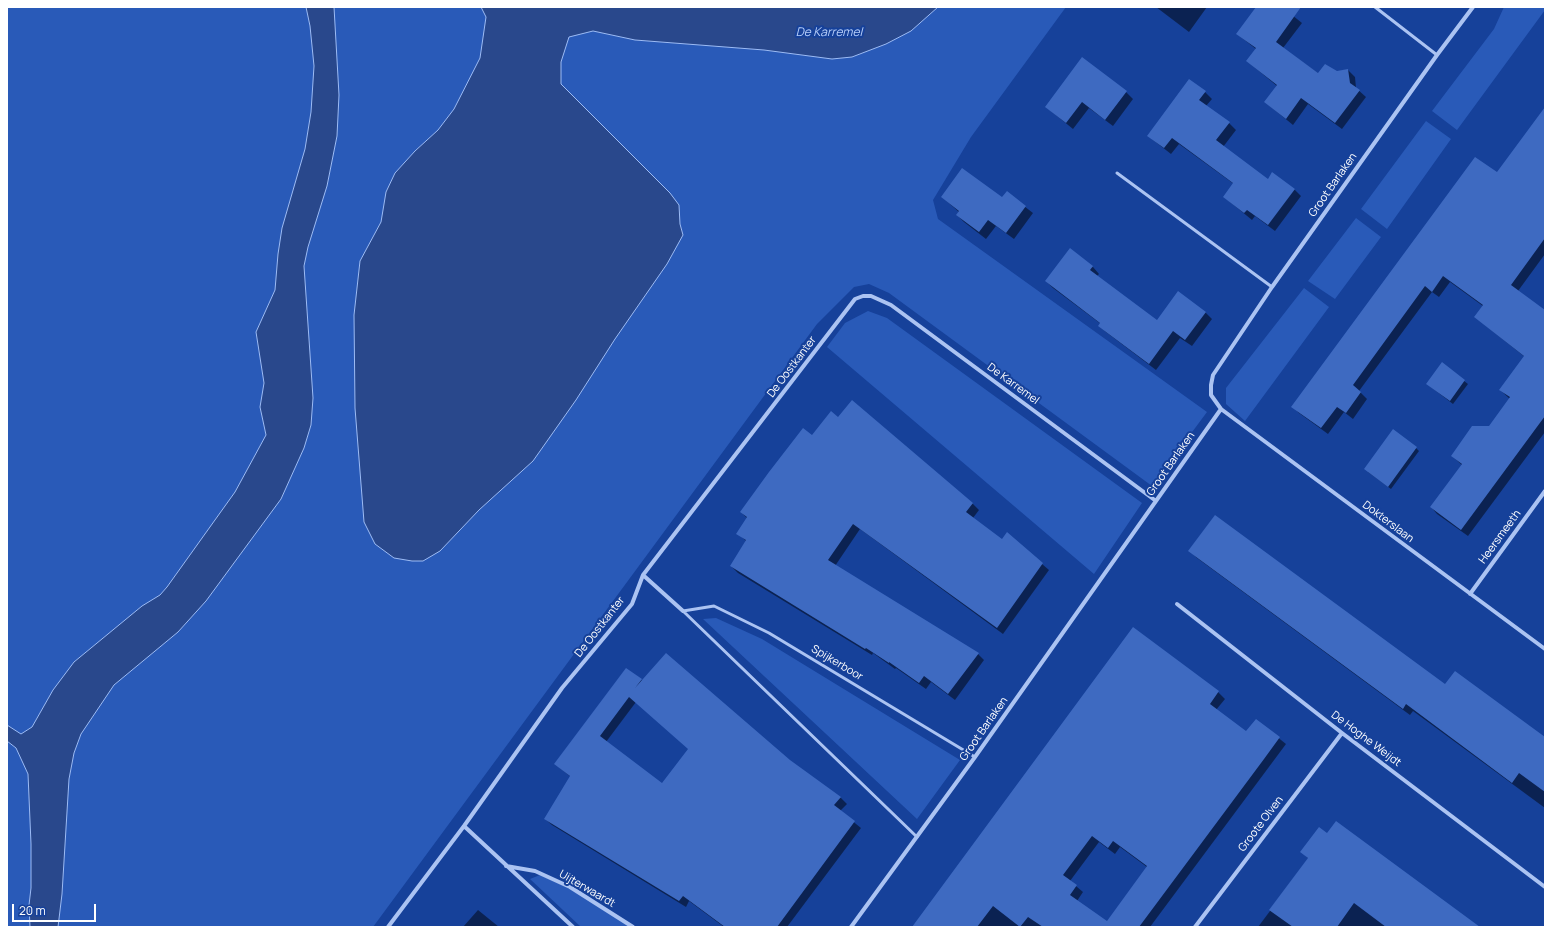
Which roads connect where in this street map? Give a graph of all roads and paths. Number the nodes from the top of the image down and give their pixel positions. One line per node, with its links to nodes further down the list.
1 (1375, 7): 3 (lane)
2 (1473, 7): 3 (street, Groot Barlaken)
3 (1436, 55): 5 (street, Groot Barlaken)
4 (1117, 172): 5 (lane)
5 (1272, 287): 7 (street, Groot Barlaken)
6 (855, 300): 9 (street, De Karremel); 10 (street, De Oostkanter)
7 (1221, 409): 9 (street, Groot Barlaken); 11 (street, Dokterslaan)
8 (1545, 491): 11 (street, Heersmeeth)
9 (1156, 501): 16 (street, Groot Barlaken)
10 (643, 575): 13 (street); 17 (street, De Oostkanter)
11 (1470, 594): 14 (street, Dokterslaan)
12 (1177, 604): 15 (street, De Hoghe Weijdt)
13 (683, 611): 16 (lane, Spijkerboor); 18 (lane)
14 (1545, 649)
15 (1342, 733): 20 (street, De Hoghe Weijdt); 25 (street, Groote Olven)
16 (975, 757): 18 (street, Groot Barlaken)
17 (464, 826): 19 (street); 21 (street, De Oostkanter)
18 (917, 837): 24 (street, Groot Barlaken)
19 (506, 866): 22 (street); 23 (street, Uijterwaardt)
20 (1545, 887)
21 (388, 927)
22 (573, 927)
23 (634, 927)
24 (851, 927)
25 (1195, 927)

